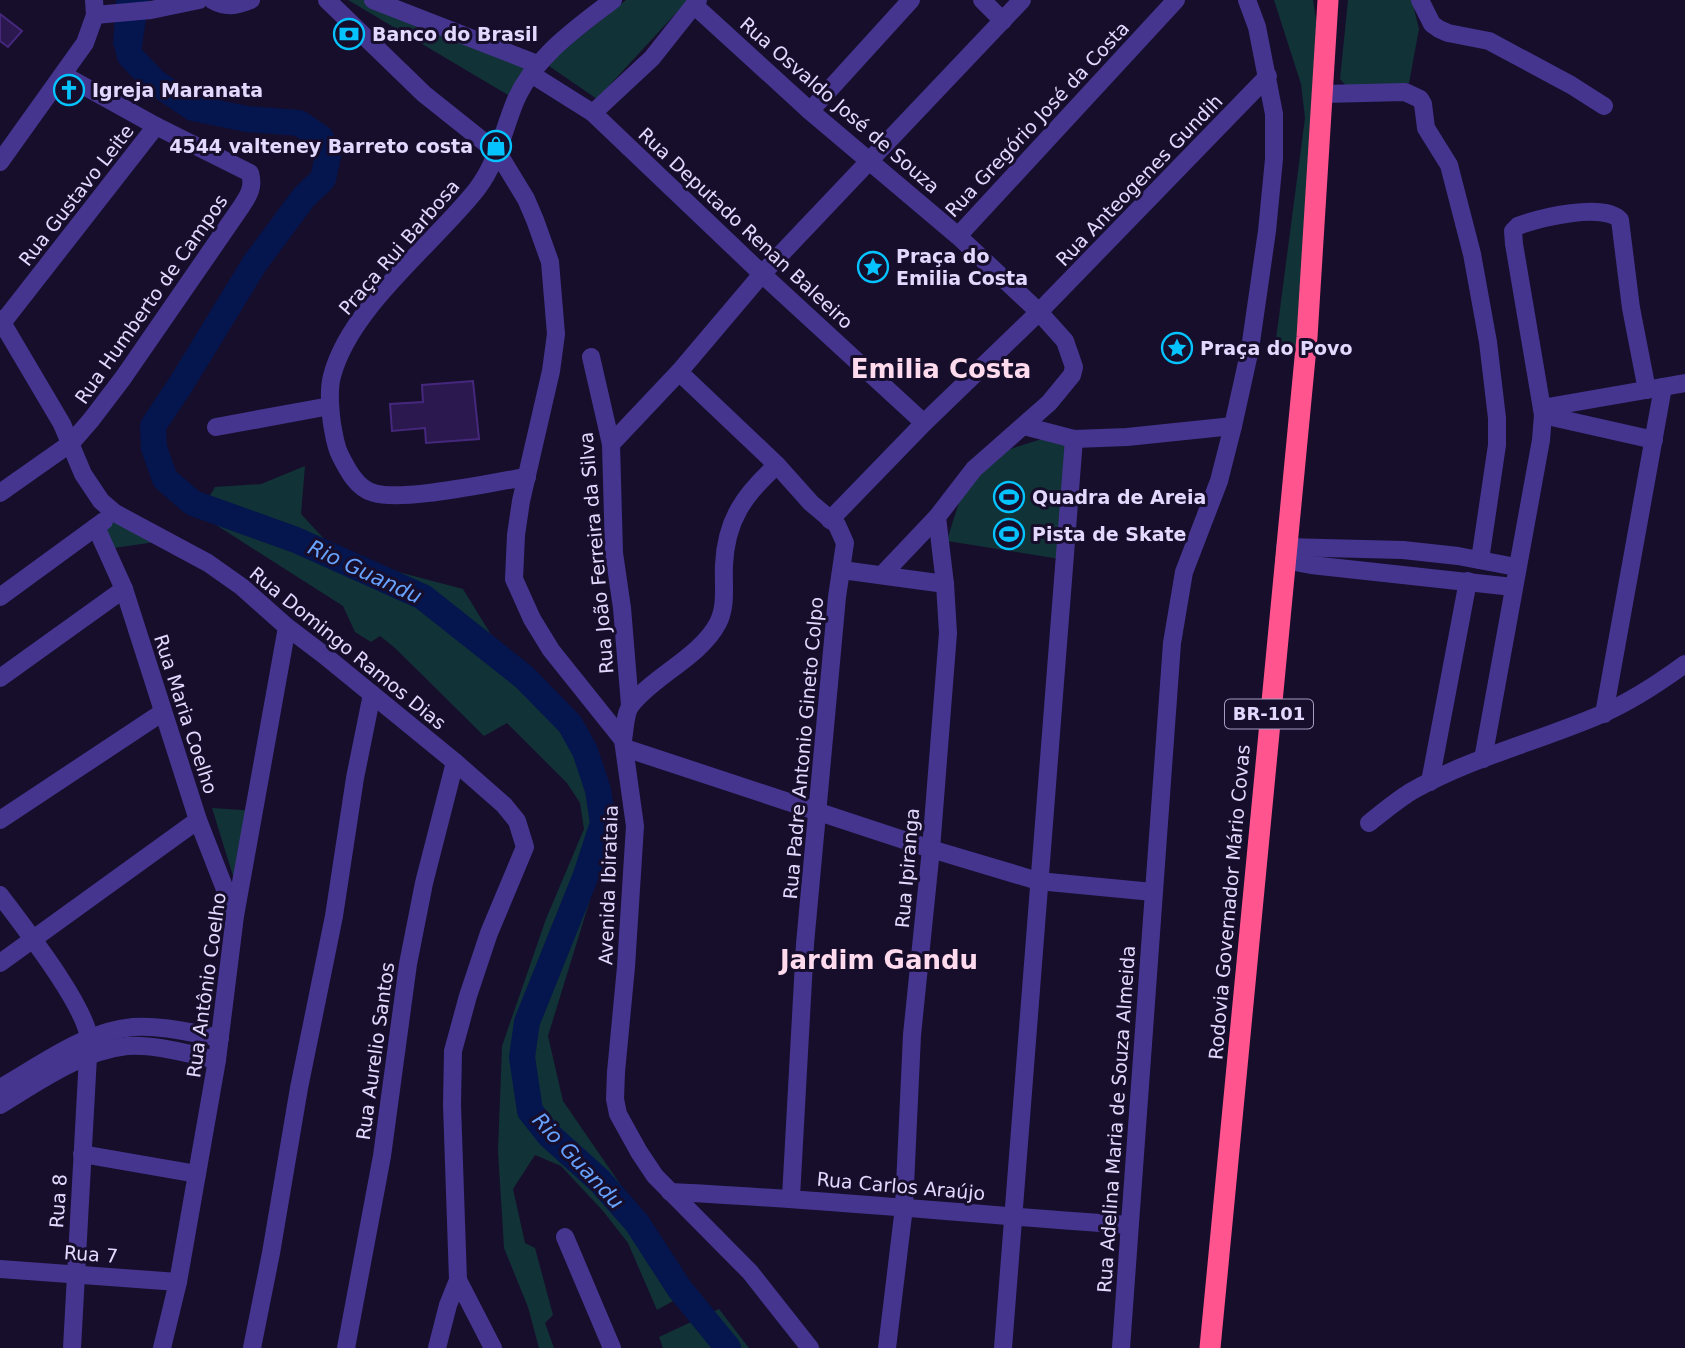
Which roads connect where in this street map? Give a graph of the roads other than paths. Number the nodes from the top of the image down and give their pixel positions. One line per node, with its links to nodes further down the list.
1 (212, 0): 2 (street)
2 (251, 0)
3 (327, 0): 27 (street)
4 (373, 0): 19 (street, Rua Deputado Renan Baleeiro)
5 (613, 0): 19 (street)
6 (911, 0): 24 (street)
7 (982, 0): 18 (street)
8 (1022, 0): 18 (street)
9 (1176, 0): 30 (street, Rua Gregório José da Costa)
10 (1247, 0): 21 (street, Rua Adelina Maria de Souza Almeida)
11 (1315, 0): 16 (street)
12 (1420, 0): 23 (street)
13 (193, 1): 15 (street)
14 (696, 3): 24 (street, Rua Osvaldo José de Souza); 25 (street)
15 (155, 6): 17 (street)
16 (1328, 9): 22 (highway, Rodovia Governador Mário Covas / BR-101)
17 (99, 10): 20 (street)
18 (1003, 21): 28 (street)
19 (534, 69): 25 (street, Rua Deputado Renan Baleeiro); 27 (street, Praça Rui Barbosa)
20 (65, 75): 26 (street); 29 (street)
21 (1268, 76): 32 (street, Rua Anteogenes Gundih); 42 (street, Rua Adelina Maria de Souza Almeida)
22 (1323, 94): 55 (highway, Rodovia Governador Mário Covas / BR-101); 57 (street)
23 (1604, 106)
24 (810, 111): 28 (street, Rua Osvaldo José de Souza)
25 (593, 113): 31 (street, Rua Deputado Renan Baleeiro)
26 (156, 126): 33 (street, Rua Gustavo Leite); 46 (street, Rua Humberto de Campos)
27 (498, 153): 38 (street, Praça Rui Barbosa); 49 (street)
28 (869, 161): 30 (street, Rua Osvaldo José de Souza); 31 (street)
29 (0, 162)
30 (958, 236): 32 (street, Rua Osvaldo José de Souza)
31 (762, 274): 35 (street); 40 (street, Rua Deputado Renan Baleeiro)
32 (1039, 312): 40 (street, Rua Anteogenes Gundih); 41 (street, Rua Osvaldo José de Souza)
33 (1, 321): 46 (street, Rua Domingo Ramos Dias)
34 (591, 357): 47 (street, Rua João Ferreira da Silva)
35 (679, 372): 47 (street); 48 (street, Rua Padre Antonio Gineto Colpo)
36 (1685, 383): 37 (street)
37 (1655, 388): 39 (street); 39 (street); 45 (street)
38 (330, 406): 43 (street); 49 (street, Praça Rui Barbosa)
39 (1542, 412): 45 (street); 58 (street)
40 (924, 423): 53 (street, Rua Anteogenes Gundih)
41 (1024, 426): 44 (street); 52 (street)
42 (1233, 426): 44 (street); 83 (street, Rua Adelina Maria de Souza Almeida)
43 (216, 427)
44 (1074, 439): 82 (street)
45 (1654, 440): 72 (street)
46 (71, 443): 50 (street, Rua Humberto de Campos); 51 (street, Rua Domingo Ramos Dias)
47 (611, 444): 70 (street, Rua João Ferreira da Silva)
48 (777, 465): 53 (street, Rua Padre Antonio Gineto Colpo); 70 (street)
49 (527, 477): 73 (street)
50 (0, 493)
51 (116, 513): 54 (street); 66 (street, Rua Domingo Ramos Dias)
52 (937, 517): 60 (street); 62 (street, Rua Ipiranga)
53 (830, 520): 59 (street, Rua Padre Antonio Gineto Colpo)
54 (96, 527): 64 (street, Rua Maria Coelho); 65 (street)
55 (1285, 553): 56 (street); 61 (street); 117 (highway, Rodovia Governador Mário Covas / BR-101)
56 (1458, 556): 57 (street); 61 (street)
57 (1479, 560): 58 (street)
58 (1517, 567): 63 (street)
59 (842, 570): 60 (street); 77 (street, Rua Padre Antonio Gineto Colpo)
60 (882, 575): 62 (street)
61 (1460, 580): 63 (street); 76 (street)
62 (945, 584): 81 (street, Rua Ipiranga)
63 (1513, 587): 74 (street)
64 (124, 589): 68 (street); 71 (street, Rua Maria Coelho)
65 (0, 597)
66 (287, 627): 69 (street, Rua Domingo Ramos Dias); 85 (street, Rua Antônio Coelho)
67 (1685, 664): 72 (street)
68 (0, 678)
69 (372, 694): 75 (street, Rua Domingo Ramos Dias); 108 (street)
70 (630, 705): 73 (street, Rua João Ferreira da Silva)
71 (163, 712): 78 (street); 79 (street, Rua Maria Coelho)
72 (1604, 714): 74 (street)
73 (624, 744): 77 (street); 96 (street, Avenida Ibirataia)
74 (1483, 759): 76 (street)
75 (455, 762): 104 (street, Rua Domingo Ramos Dias); 109 (street, Rua Aurelio Santos)
76 (1430, 782): 80 (street)
77 (819, 811): 81 (street); 97 (street, Rua Padre Antonio Gineto Colpo)
78 (0, 820)
79 (198, 820): 85 (street, Rua Maria Coelho); 86 (street)
80 (1369, 823)
81 (931, 849): 82 (street); 98 (street, Rua Ipiranga)
82 (1038, 881): 83 (street); 99 (street)
83 (1153, 892): 100 (street, Rua Adelina Maria de Souza Almeida)
84 (0, 895): 86 (street)
85 (235, 915): 89 (street, Rua Antônio Coelho)
86 (33, 940): 87 (street); 88 (street)
87 (0, 962)
88 (89, 1038): 89 (street); 90 (street, Rua 8); 92 (street)
89 (220, 1038): 91 (street, Rua Antônio Coelho)
90 (88, 1058): 91 (street); 93 (street); 94 (street, Rua 8)
91 (217, 1060): 95 (street, Rua Antônio Coelho)
92 (0, 1088)
93 (0, 1105)
94 (82, 1154): 95 (street); 103 (street, Rua 8)
95 (197, 1174): 105 (street, Rua Antônio Coelho)
96 (670, 1192): 97 (street, Rua Carlos Araújo); 113 (street, Avenida Ibirataia)
97 (791, 1198): 98 (street, Rua Carlos Araújo)
98 (904, 1206): 99 (street, Rua Carlos Araújo); 114 (street, Rua Ipiranga)
99 (1012, 1217): 100 (street, Rua Carlos Araújo); 115 (street)
100 (1129, 1225): 116 (street, Rua Adelina Maria de Souza Almeida)
101 (565, 1237): 112 (street)
102 (0, 1269): 103 (street, Rua 7)
103 (75, 1273): 105 (street, Rua 7); 106 (street, Rua 8)
104 (458, 1280): 110 (street); 111 (street)
105 (178, 1282): 107 (street, Rua Antônio Coelho)
106 (72, 1348)
107 (162, 1348)
108 (251, 1348)
109 (346, 1348)
110 (437, 1348)
111 (493, 1348)
112 (612, 1348)
113 (810, 1348)
114 (887, 1348)
115 (1003, 1348)
116 (1121, 1348)
117 (1210, 1348)

